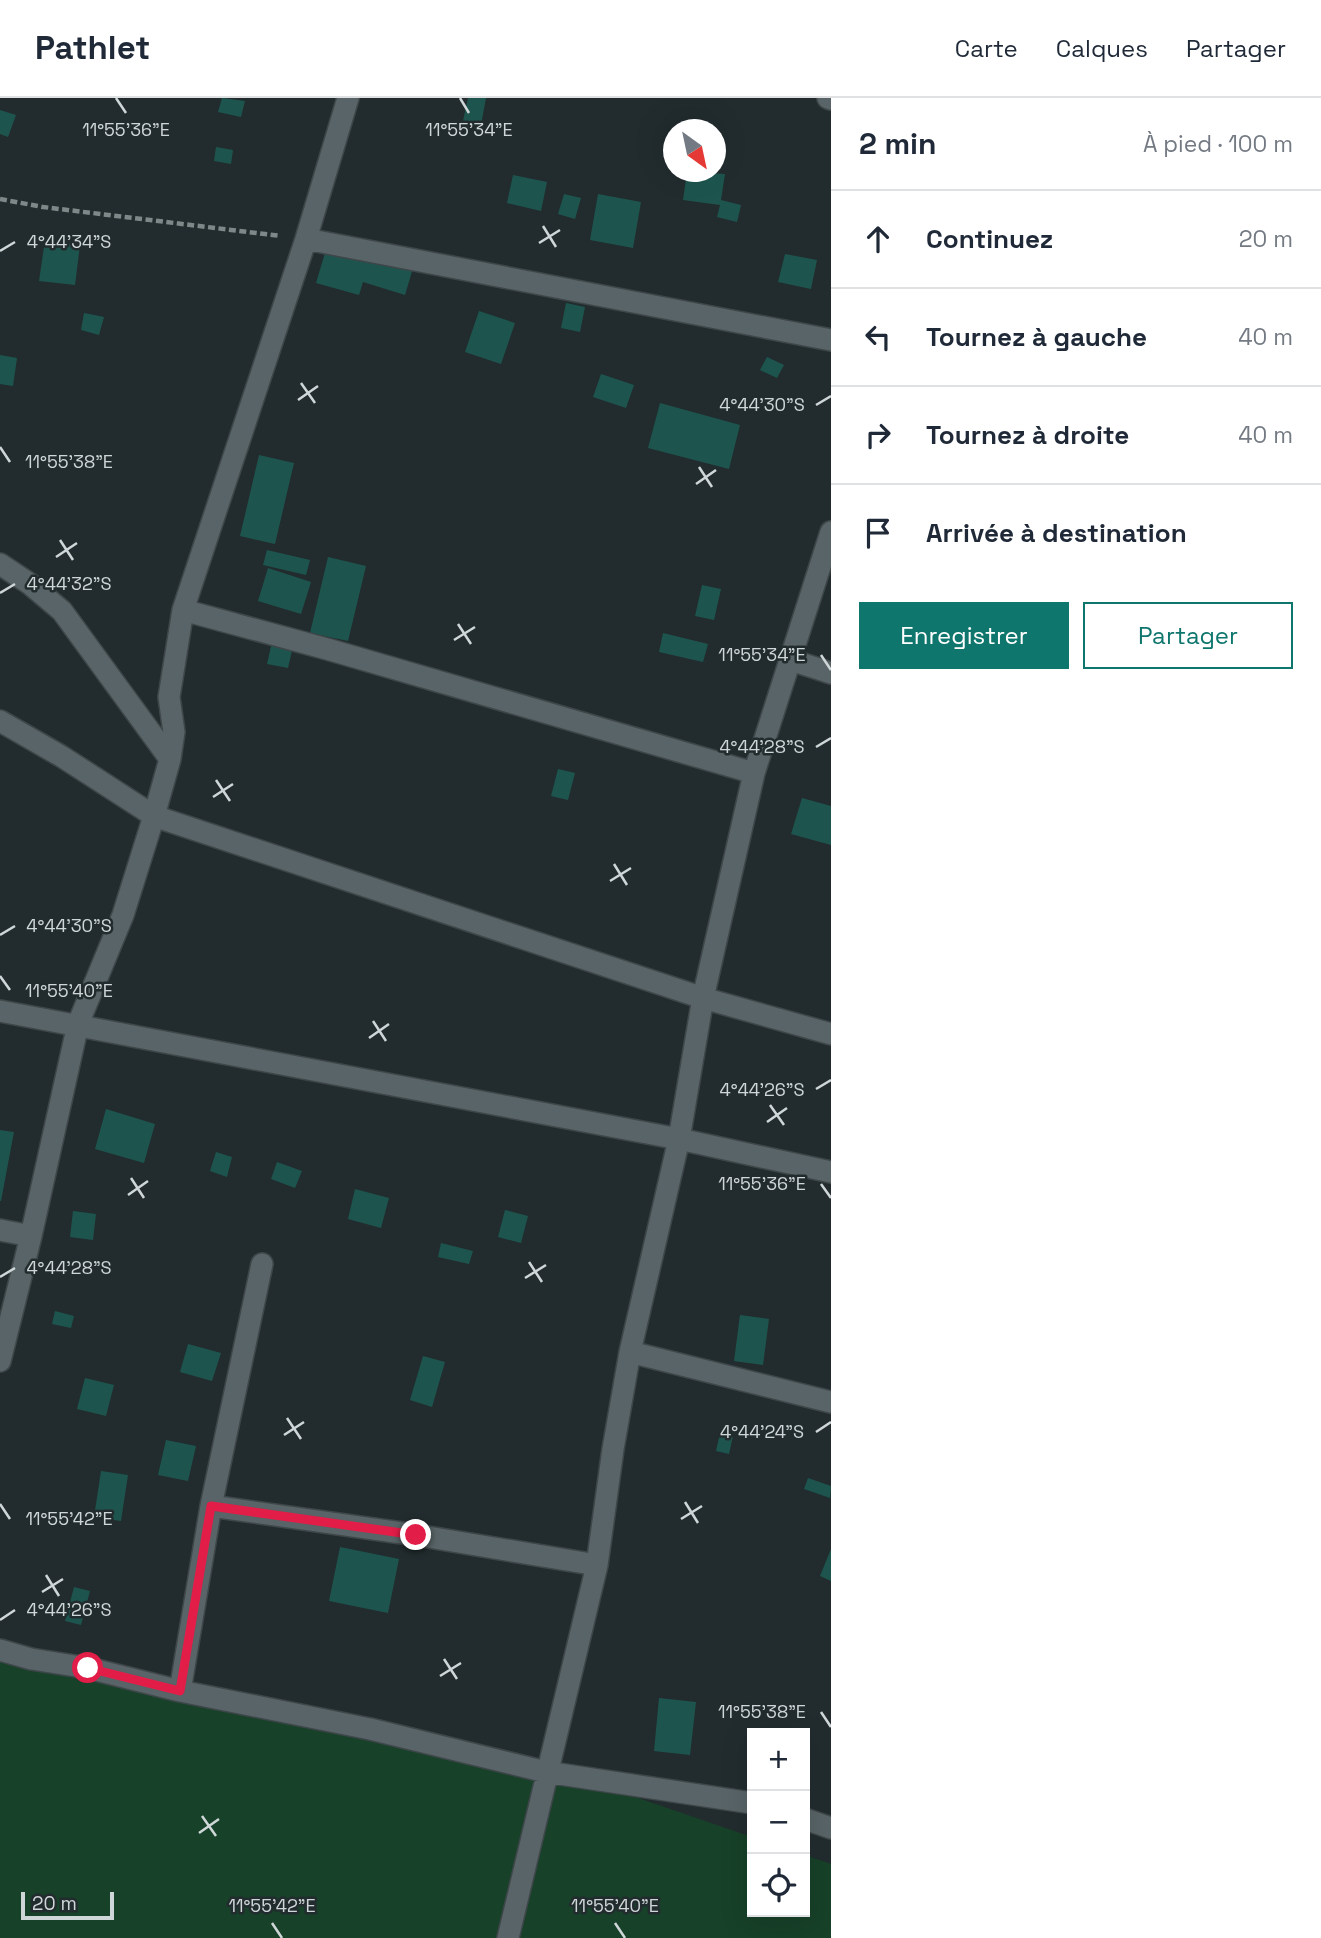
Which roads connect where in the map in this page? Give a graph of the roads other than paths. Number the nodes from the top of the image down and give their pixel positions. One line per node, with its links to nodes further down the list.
1 (348, 98): 2 (street)
2 (306, 239): 3 (street); 6 (street)
3 (831, 340)
4 (831, 532): 7 (street)
5 (0, 564): 10 (street)
6 (183, 610): 10 (street); 11 (street)
7 (791, 660): 8 (street); 11 (street)
8 (831, 673)
9 (0, 721): 12 (street)
10 (170, 759): 12 (street)
11 (754, 773): 13 (street)
12 (154, 816): 13 (street); 15 (street)
13 (703, 998): 16 (street); 17 (street)
14 (0, 1011): 15 (street)
15 (78, 1024): 17 (street); 20 (street)
16 (831, 1034)
17 (679, 1139): 18 (street); 22 (street)
18 (831, 1172)
19 (0, 1230): 20 (street)
20 (31, 1236): 23 (street)
21 (262, 1264): 25 (street)
22 (630, 1352): 24 (street); 26 (street)
23 (0, 1361)
24 (831, 1402)
25 (211, 1506): 26 (street); 28 (street)
26 (597, 1565): 29 (street)
27 (0, 1650): 28 (street)
28 (180, 1691): 29 (street)
29 (547, 1772): 30 (street); 33 (street)
30 (747, 1803)
31 (810, 1821): 32 (street)
32 (831, 1828)
33 (508, 1938)

